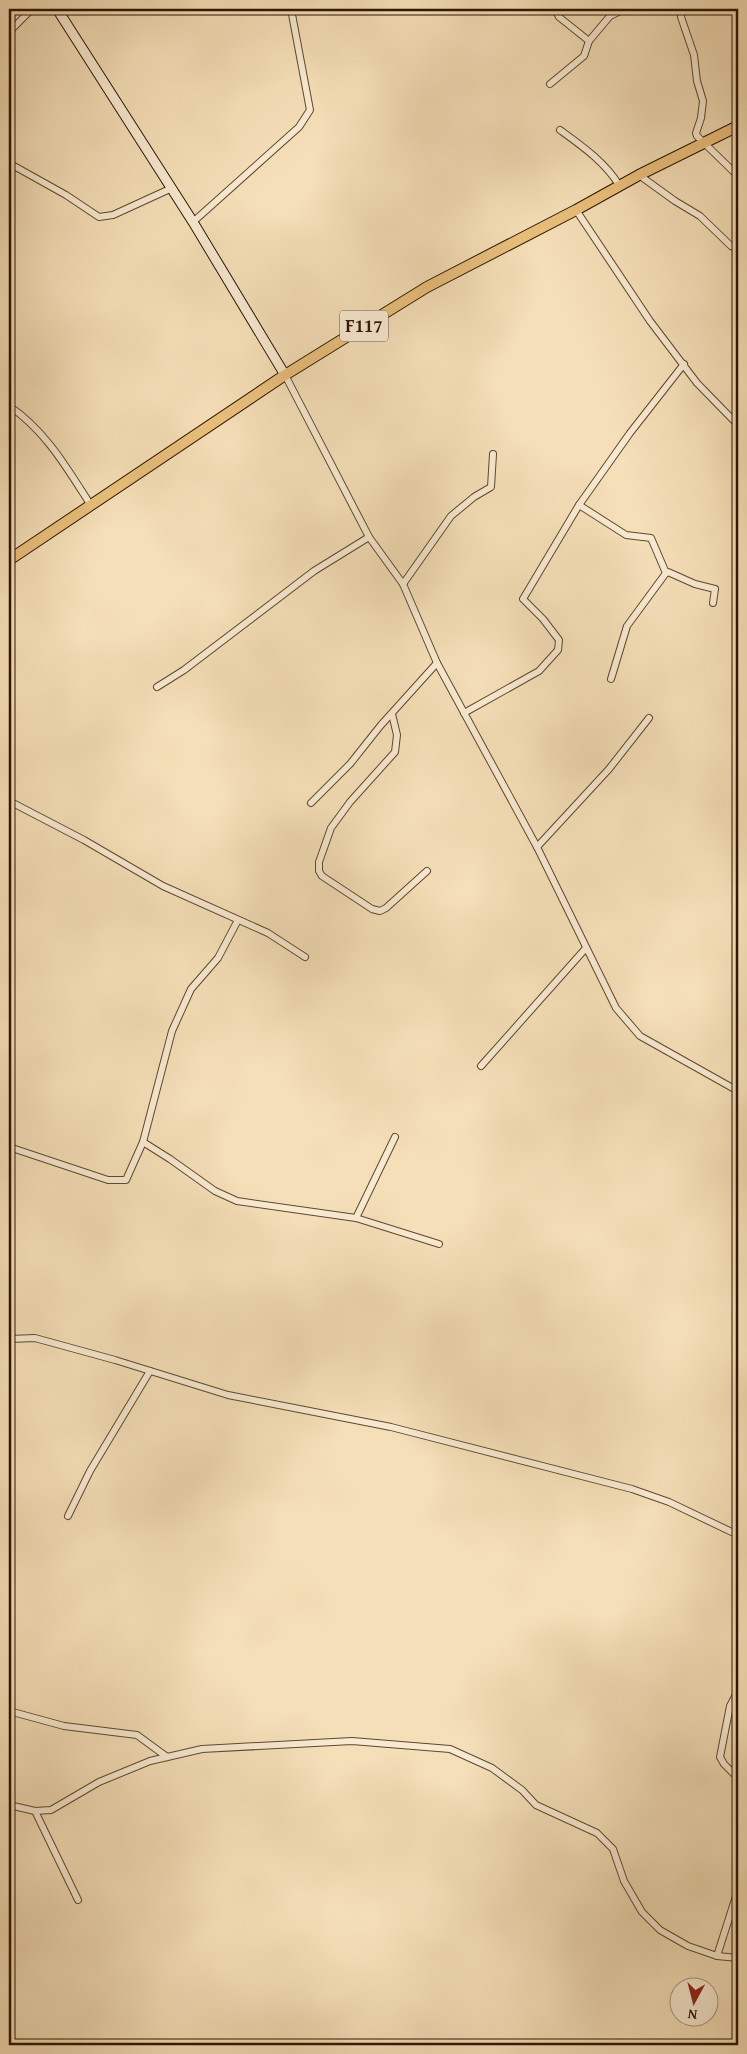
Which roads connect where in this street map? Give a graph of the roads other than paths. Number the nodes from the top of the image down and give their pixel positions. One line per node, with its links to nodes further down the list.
1 (32, 9): 7 (street)
2 (57, 9): 17 (main road)
3 (291, 9): 19 (street)
4 (555, 9): 8 (street)
5 (625, 9): 8 (street)
6 (680, 9): 12 (street)
7 (9, 32)
8 (589, 41): 9 (street)
9 (550, 84)
10 (738, 126): 12 (main road, F117)
11 (560, 130): 16 (street)
12 (705, 143): 14 (main road, F117); 15 (street)
13 (14, 166): 17 (street)
14 (638, 174): 16 (main road, F117); 20 (street)
15 (738, 176)
16 (619, 185): 18 (main road, F117)
17 (172, 188): 19 (main road)
18 (576, 210): 21 (street); 22 (main road, F117)
19 (193, 222): 22 (main road)
20 (738, 249)
21 (684, 364): 26 (street); 29 (street)
22 (285, 375): 28 (main road, F117); 30 (street)
23 (9, 398): 25 (street)
24 (9, 406): 25 (street)
25 (16, 411): 28 (street)
26 (738, 425)
27 (493, 454): 33 (street)
28 (90, 504): 31 (main road, F117)
29 (579, 506): 32 (street); 38 (street)
30 (368, 537): 33 (street); 37 (street)
31 (11, 555)
32 (666, 573): 34 (street); 36 (street)
33 (403, 584): 35 (street)
34 (713, 603)
35 (437, 663): 38 (street); 39 (street)
36 (611, 679)
37 (157, 687)
38 (464, 713): 43 (street)
39 (392, 714): 42 (street); 44 (street)
40 (649, 718): 43 (street)
41 (9, 801): 45 (street)
42 (311, 803)
43 (537, 847): 46 (street)
44 (427, 871)
45 (238, 920): 47 (street); 51 (street)
46 (586, 948): 48 (street); 49 (street)
47 (305, 957)
48 (481, 1066)
49 (738, 1091)
50 (395, 1137): 53 (street)
51 (143, 1142): 52 (street); 53 (street)
52 (9, 1147)
53 (356, 1218): 54 (street)
54 (439, 1244)
55 (9, 1339): 56 (street)
56 (150, 1371): 57 (street); 58 (street)
57 (68, 1516)
58 (738, 1535)
59 (738, 1691): 62 (street)
60 (9, 1711): 61 (street)
61 (167, 1757): 64 (street); 67 (street)
62 (738, 1778)
63 (9, 1805): 64 (street)
64 (35, 1811): 66 (street)
65 (738, 1890): 67 (street)
66 (78, 1900)
67 (717, 1956): 68 (street)
68 (738, 1958)

